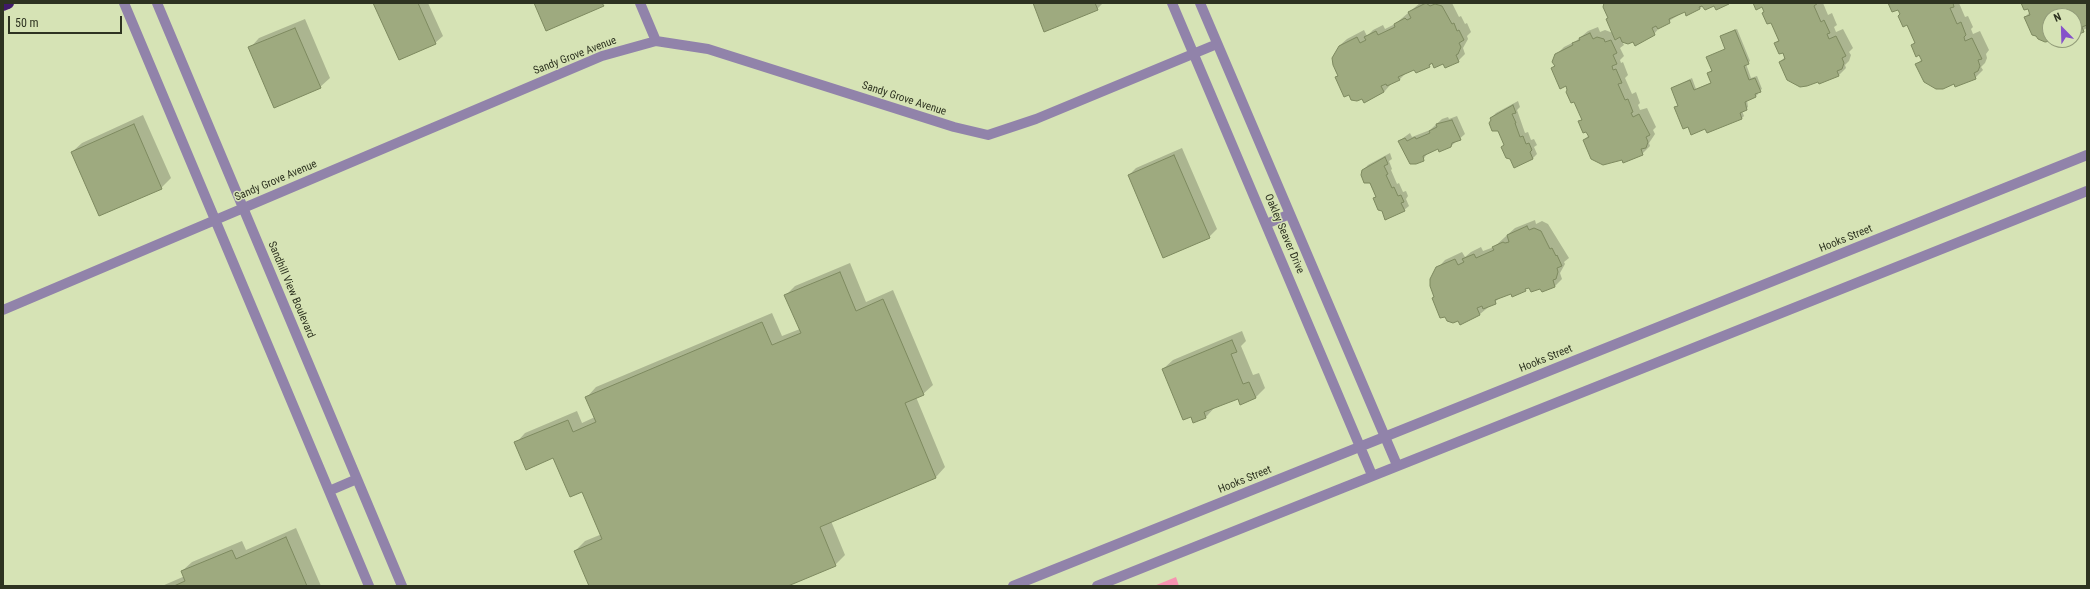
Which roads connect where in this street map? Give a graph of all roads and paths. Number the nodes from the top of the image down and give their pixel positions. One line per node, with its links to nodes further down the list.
1 (8, 3): 7 (highway)
2 (124, 3): 15 (street)
3 (157, 3): 13 (street, Sandhill View Boulevard)
4 (640, 3): 8 (street)
5 (1172, 3): 10 (street, Oakley Seaver Drive)
6 (1200, 3): 9 (street, Oakley Seaver Drive)
7 (3, 5)
8 (656, 41): 10 (street, Sandy Grove Avenue); 13 (street, Sandy Grove Avenue)
9 (1217, 44): 10 (street, Sandy Grove Avenue); 14 (street, Oakley Seaver Drive)
10 (1194, 54): 16 (street, Oakley Seaver Drive)
11 (2087, 155): 18 (street, Hooks Street)
12 (2087, 191): 20 (street)
13 (244, 208): 15 (street, Sandy Grove Avenue); 22 (street, Sandhill View Boulevard)
14 (1290, 214): 16 (street); 18 (street, Oakley Seaver Drive)
15 (215, 220): 17 (street, Sandy Grove Avenue); 23 (street)
16 (1266, 224): 19 (street, Oakley Seaver Drive)
17 (3, 310)
18 (1384, 436): 19 (street, Hooks Street); 20 (street, Oakley Seaver Drive)
19 (1360, 446): 21 (street, Oakley Seaver Drive); 26 (street, Hooks Street)
20 (1397, 465): 21 (street)
21 (1372, 475): 27 (street)
22 (357, 479): 23 (street); 25 (street, Sandhill View Boulevard)
23 (329, 491): 24 (street)
24 (369, 586)
25 (402, 586)
26 (1013, 586)
27 (1097, 586)

